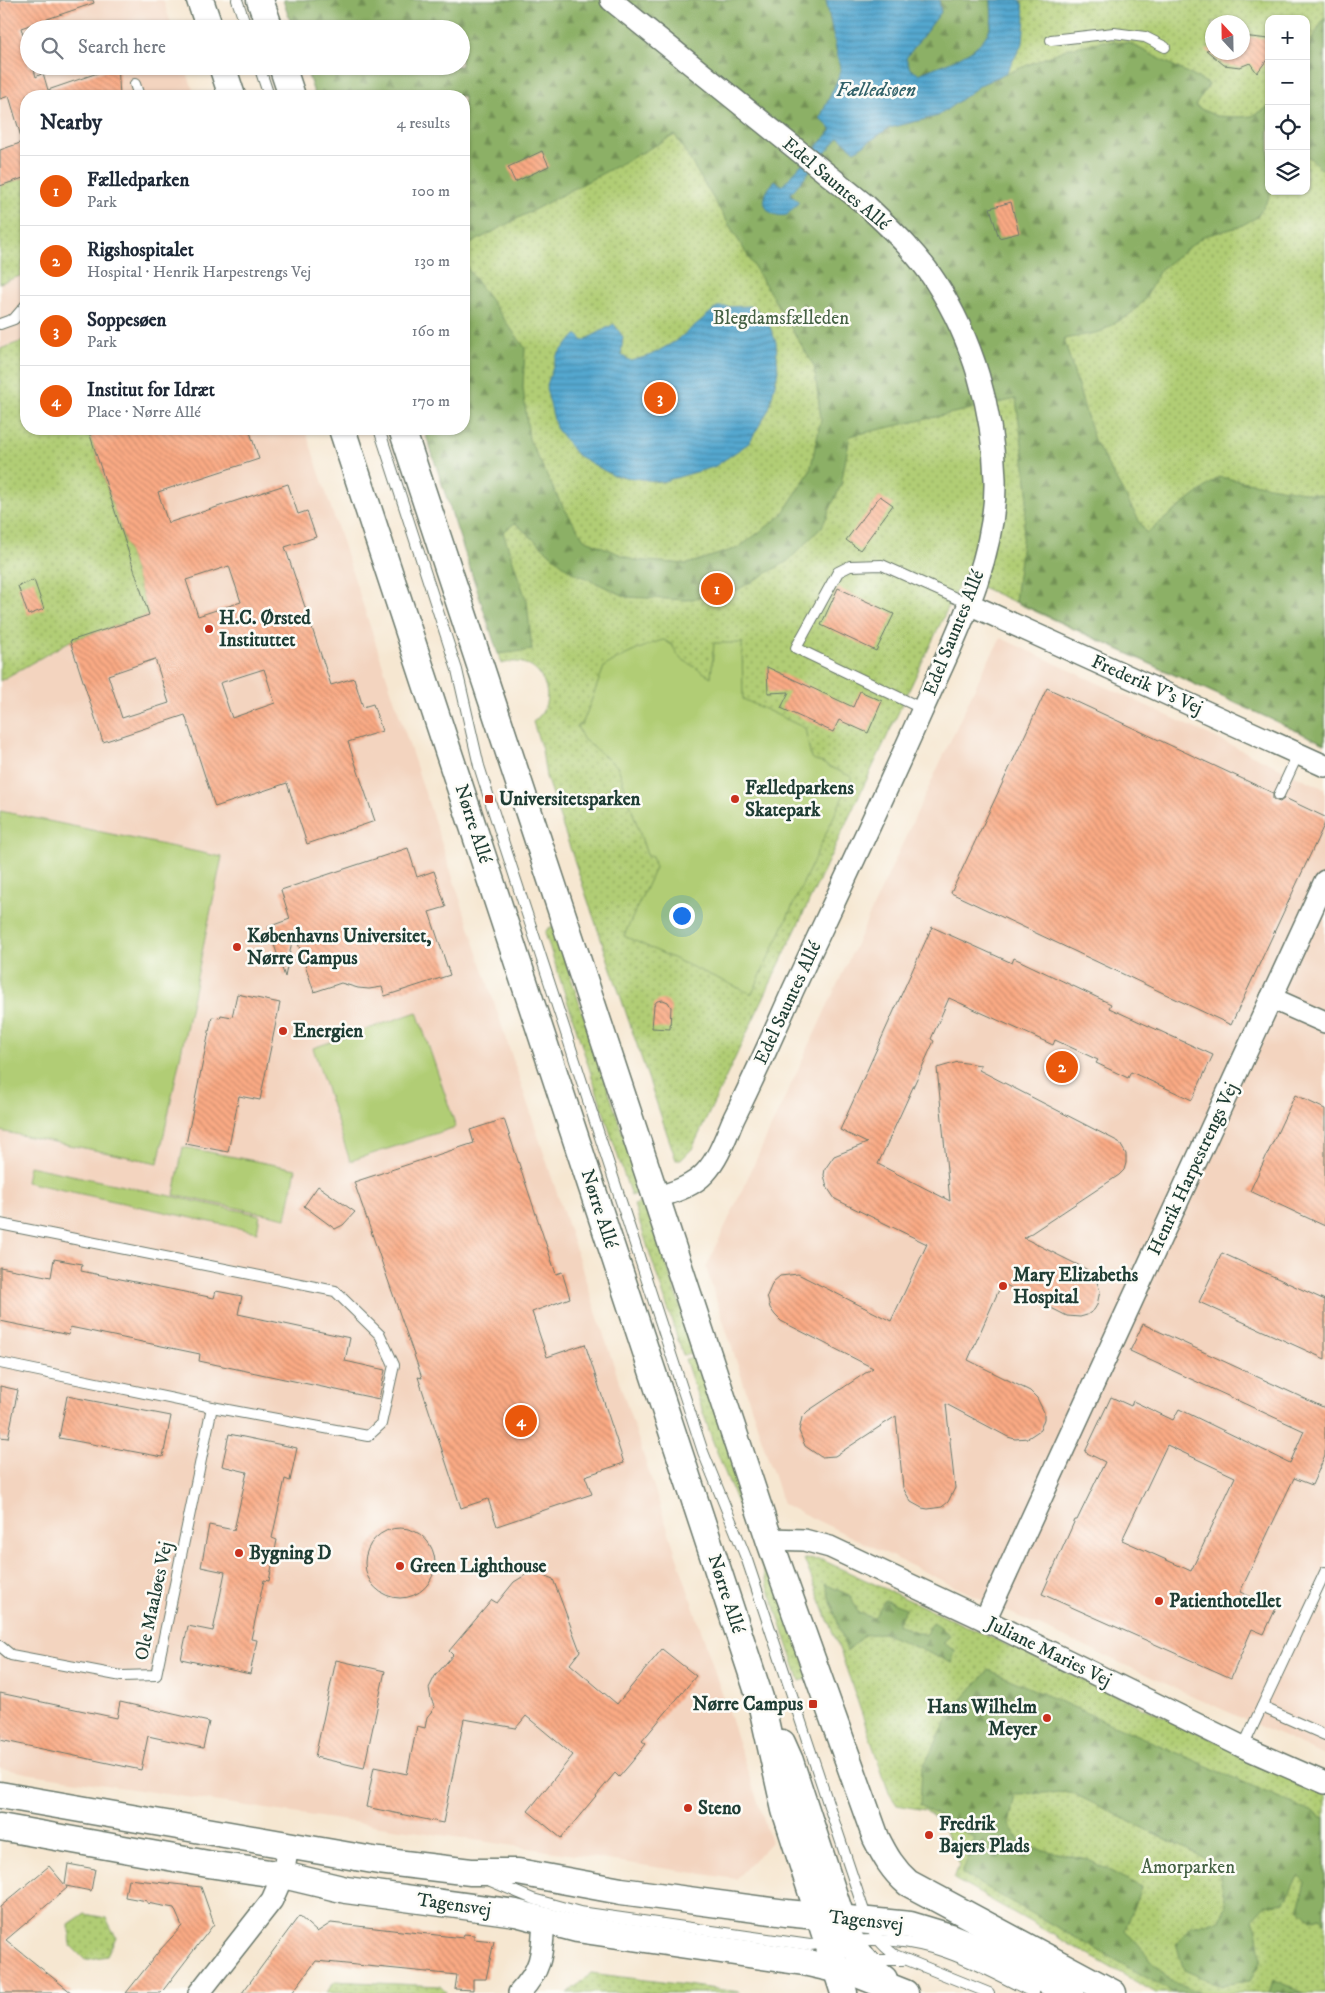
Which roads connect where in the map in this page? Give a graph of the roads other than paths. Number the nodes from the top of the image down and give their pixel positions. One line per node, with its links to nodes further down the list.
1 (200, 0): 5 (street)
2 (237, 0): 6 (lane)
3 (260, 0): 7 (street)
4 (611, 0): 23 (street, Edel Sauntes Allé)
5 (207, 20)
6 (244, 20)
7 (267, 20)
8 (1051, 40): 9 (lane)
9 (1164, 47)
10 (225, 75): 15 (street)
11 (262, 75): 16 (lane)
12 (285, 75): 17 (street)
13 (135, 84): 14 (lane)
14 (137, 90)
15 (230, 90)
16 (267, 90)
17 (290, 90)
18 (20, 312): 19 (lane)
19 (0, 324)
20 (344, 435): 48 (street, Nørre Allé)
21 (381, 435): 48 (lane)
22 (404, 435): 31 (street)
23 (969, 604): 24 (street, Edel Sauntes Allé); 24 (lane); 25 (street, Frederik V's Vej)
24 (923, 709): 31 (street, Edel Sauntes Allé)
25 (1298, 754): 26 (street, Frederik V's Vej); 27 (lane)
26 (1325, 766)
27 (1278, 796)
28 (1325, 880): 29 (street, Henrik Harpestrengs Vej)
29 (1271, 998): 30 (street); 37 (street, Henrik Harpestrengs Vej)
30 (1325, 1022)
31 (656, 1198): 35 (street)
32 (0, 1224): 34 (lane)
33 (0, 1363): 34 (lane)
34 (212, 1407): 38 (lane, Ole Maaløes Vej)
35 (769, 1539): 37 (street, Juliane Maries Vej); 56 (street)
36 (1325, 1572): 39 (lane)
37 (986, 1620): 41 (street, Juliane Maries Vej)
38 (0, 1646)
39 (1262, 1707): 40 (lane); 41 (lane)
40 (1325, 1736)
41 (1243, 1746): 42 (street, Juliane Maries Vej)
42 (1325, 1783)
43 (4, 1796): 44 (street); 45 (street, Tagensvej)
44 (1, 1829): 46 (street, Tagensvej)
45 (288, 1846): 46 (street); 48 (street, Tagensvej)
46 (283, 1875): 47 (street, Tagensvej); 50 (street)
47 (544, 1920): 48 (street, Tagensvej); 51 (street)
48 (847, 1953): 49 (lane); 49 (lane); 52 (street, Tagensvej); 54 (lane); 55 (street, Tagensvej)
49 (907, 1960): 53 (lane)
50 (199, 1993)
51 (519, 1993)
52 (905, 1993)
53 (989, 1993)
54 (1034, 1993)
55 (1071, 1993)
56 (1113, 1993)

